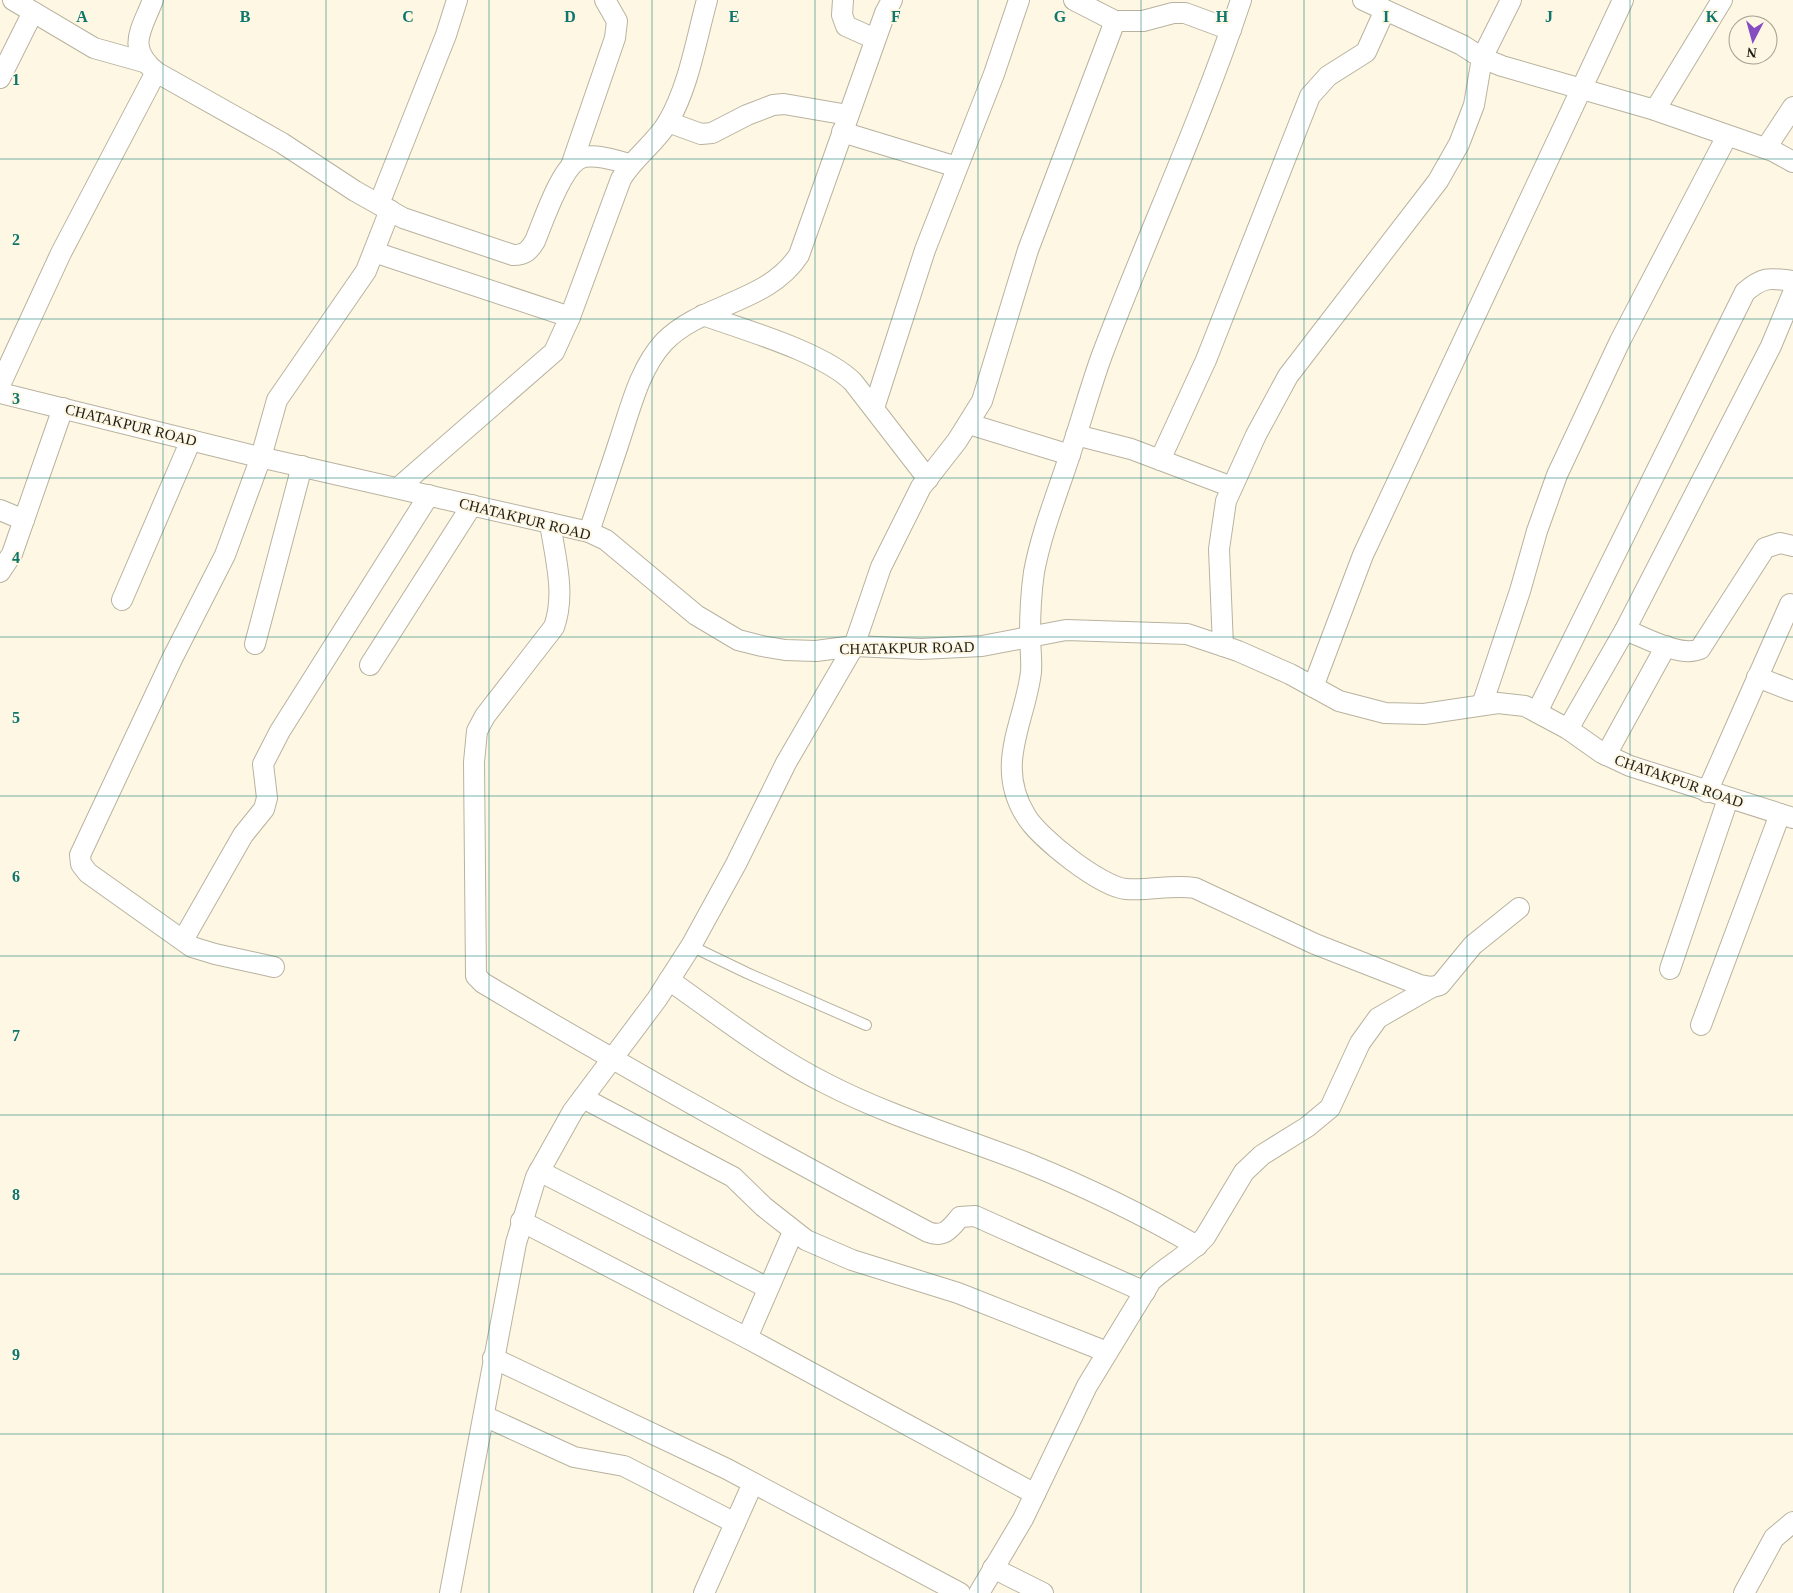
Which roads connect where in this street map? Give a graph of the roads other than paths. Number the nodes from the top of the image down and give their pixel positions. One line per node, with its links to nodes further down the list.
1 (13, 0): 17 (street)
2 (153, 0): 22 (street)
3 (457, 0): 35 (street)
4 (605, 0): 31 (street)
5 (707, 0): 27 (street)
6 (843, 0): 20 (street)
7 (892, 0): 20 (street)
8 (1019, 0): 34 (street)
9 (1074, 0): 18 (street)
10 (1241, 0): 19 (street)
11 (1362, 0): 16 (street)
12 (1510, 0): 21 (street)
13 (1623, 0): 24 (street)
14 (1722, 0): 26 (street)
15 (1175, 6): 18 (street); 19 (street)
16 (1385, 10): 21 (street); 50 (street)
17 (33, 12): 22 (street); 23 (street)
18 (1115, 21): 45 (street)
19 (1231, 30): 46 (street)
20 (875, 38): 28 (street)
21 (1482, 58): 24 (street); 53 (street)
22 (150, 67): 35 (street); 41 (street)
23 (0, 78)
24 (1582, 89): 26 (street); 73 (street)
25 (1793, 107): 30 (street)
26 (1655, 110): 29 (street)
27 (668, 122): 28 (street); 33 (street)
28 (845, 124): 34 (street); 39 (street)
29 (1727, 136): 30 (street); 75 (street)
30 (1766, 148): 32 (street)
31 (572, 162): 33 (street); 35 (street)
32 (1793, 162)
33 (630, 164): 40 (street)
34 (957, 167): 44 (street)
35 (384, 207): 36 (street)
36 (374, 252): 40 (street); 49 (street)
37 (1793, 281): 76 (street)
38 (1793, 293): 65 (street)
39 (703, 315): 44 (street); 60 (street)
40 (570, 317): 54 (street)
41 (0, 385)
42 (0, 393): 43 (street, CHATAKPUR ROAD)
43 (63, 408): 47 (street, CHATAKPUR ROAD); 58 (street)
44 (874, 408): 52 (street)
45 (969, 424): 48 (street); 52 (street)
46 (1076, 435): 48 (street); 50 (street)
47 (191, 440): 49 (street, CHATAKPUR ROAD); 63 (street)
48 (1070, 455): 66 (street)
49 (261, 457): 51 (street, CHATAKPUR ROAD); 83 (street)
50 (1160, 460): 53 (street)
51 (302, 466): 54 (street, CHATAKPUR ROAD); 67 (street)
52 (928, 479): 68 (street)
53 (1232, 487): 69 (street)
54 (398, 488): 55 (street, CHATAKPUR ROAD)
55 (429, 495): 56 (street, CHATAKPUR ROAD); 83 (street)
56 (472, 505): 59 (street, CHATAKPUR ROAD); 71 (street)
57 (0, 510): 58 (street)
58 (24, 520): 62 (street)
59 (550, 523): 60 (street, CHATAKPUR ROAD); 91 (street)
60 (589, 532): 68 (street, CHATAKPUR ROAD)
61 (1793, 546): 70 (street)
62 (0, 572)
63 (122, 600)
64 (1790, 604): 72 (street)
65 (1625, 630): 70 (street); 77 (street)
66 (1030, 637): 68 (street, CHATAKPUR ROAD); 69 (street, CHATAKPUR ROAD); 88 (street)
67 (255, 644)
68 (854, 646): 84 (street)
69 (1223, 646): 73 (street, CHATAKPUR ROAD)
70 (1666, 646): 78 (street)
71 (370, 665)
72 (1758, 677): 74 (street); 79 (street)
73 (1313, 686): 75 (street, CHATAKPUR ROAD)
74 (1793, 692)
75 (1482, 704): 76 (street, CHATAKPUR ROAD)
76 (1537, 712): 77 (street, CHATAKPUR ROAD)
77 (1568, 729): 78 (street, CHATAKPUR ROAD)
78 (1606, 755): 79 (street, CHATAKPUR ROAD)
79 (1707, 792): 80 (street, CHATAKPUR ROAD)
80 (1728, 799): 81 (street, CHATAKPUR ROAD); 86 (street)
81 (1787, 816): 90 (street)
82 (1519, 908): 88 (street)
83 (182, 940): 85 (street)
84 (691, 946): 87 (street); 89 (lane)
85 (274, 967)
86 (1670, 969)
87 (669, 980): 91 (street); 96 (street)
88 (1432, 987): 96 (street)
89 (866, 1024)
90 (1702, 1025)
91 (611, 1060): 92 (street); 98 (street)
92 (583, 1098): 93 (street); 95 (street)
93 (539, 1171): 94 (street); 97 (street)
94 (521, 1221): 99 (street); 101 (street)
95 (793, 1232): 97 (street); 100 (street)
96 (1197, 1246): 98 (street)
97 (768, 1288): 99 (street)
98 (1145, 1292): 100 (street)
99 (747, 1338): 104 (street)
100 (1107, 1352): 104 (street)
101 (493, 1358): 102 (street); 103 (street)
102 (484, 1416): 106 (street); 108 (street)
103 (753, 1483): 106 (street); 110 (street)
104 (1035, 1494): 107 (street)
105 (1793, 1522): 113 (street)
106 (735, 1523): 109 (street)
107 (993, 1568): 111 (street); 112 (street)
108 (450, 1593)
109 (704, 1593)
110 (960, 1593)
111 (979, 1593)
112 (1043, 1593)
113 (1744, 1593)

